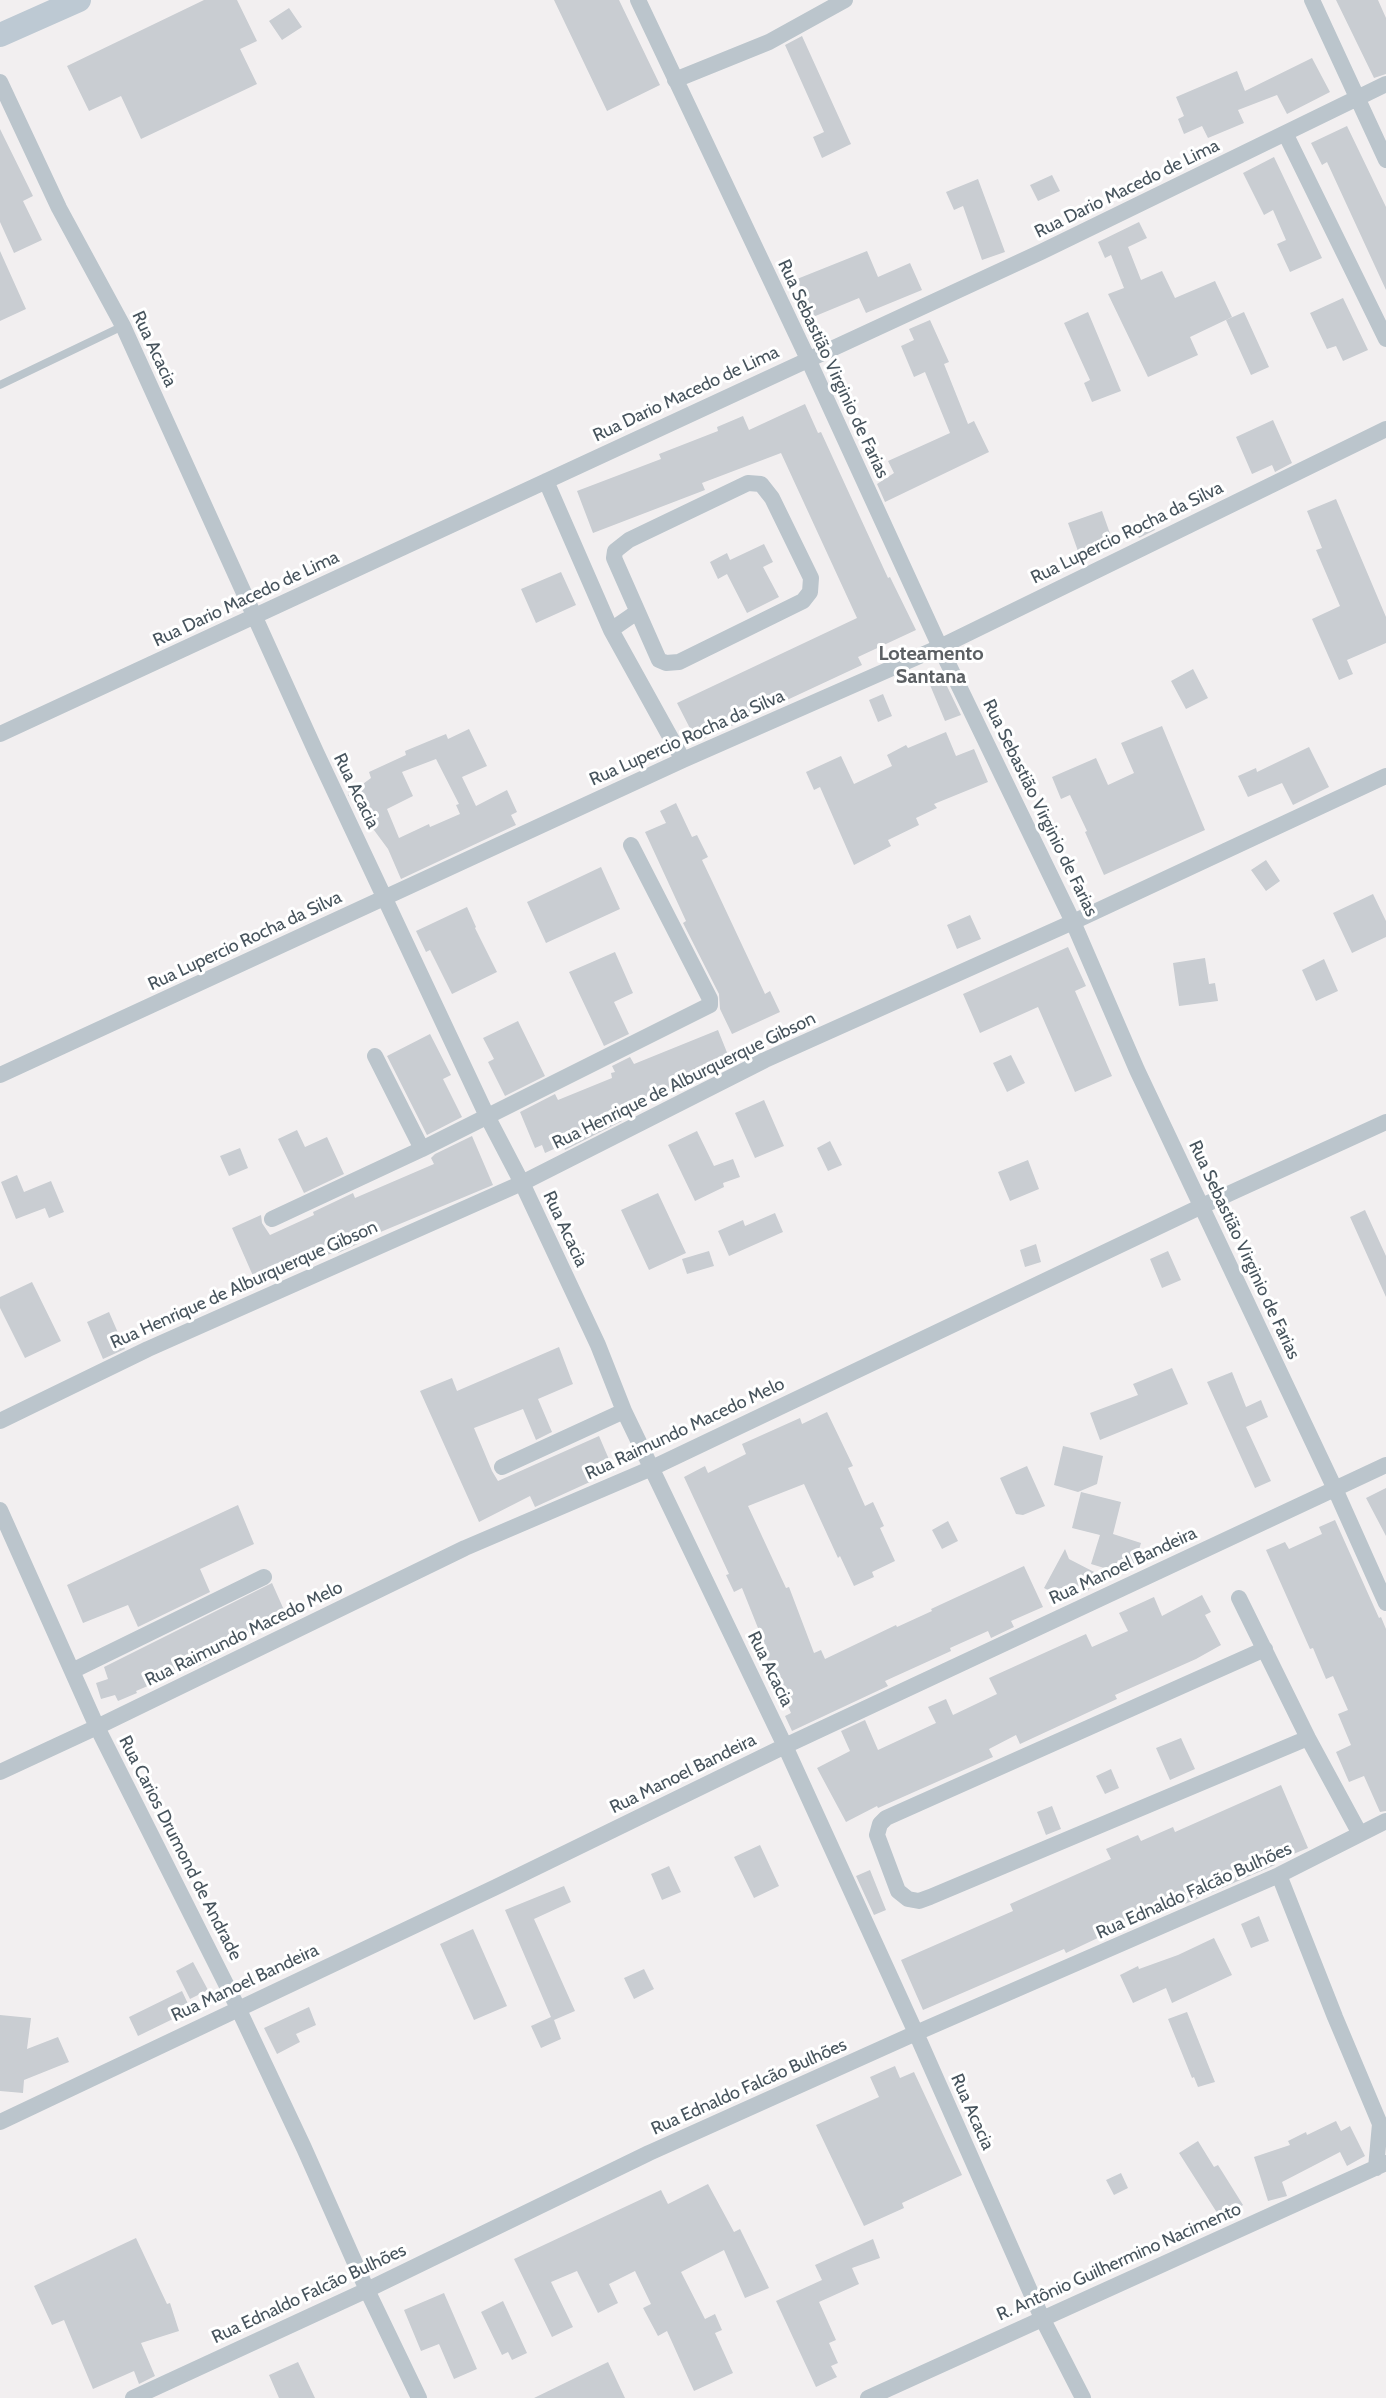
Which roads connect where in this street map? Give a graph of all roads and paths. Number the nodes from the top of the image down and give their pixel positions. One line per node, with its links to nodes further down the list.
1 (79, 0): 5 (main road)
2 (638, 0): 6 (street, Rua Sebastião Virginio de Farias)
3 (846, 0): 6 (street)
4 (1312, 0): 9 (street)
5 (0, 35)
6 (675, 80): 14 (street, Rua Sebastião Virginio de Farias)
7 (0, 82): 12 (street, Rua Acacia)
8 (1386, 84): 9 (street, Rua Dario Macedo de Lima)
9 (1358, 97): 10 (street, Rua Dario Macedo de Lima); 11 (street)
10 (1286, 135): 13 (street); 14 (street, Rua Dario Macedo de Lima)
11 (1386, 160)
12 (123, 326): 15 (lane); 19 (street, Rua Acacia)
13 (1386, 339)
14 (808, 359): 17 (street, Rua Dario Macedo de Lima); 21 (street, Rua Sebastião Virginio de Farias)
15 (0, 385)
16 (1386, 429): 21 (street, Rua Lupercio Rocha da Silva)
17 (546, 481): 19 (street, Rua Dario Macedo de Lima); 20 (street)
18 (637, 612): 18 (street); 20 (street)
19 (254, 617): 22 (street, Rua Dario Macedo de Lima); 26 (street, Rua Acacia)
20 (611, 630): 23 (street)
21 (940, 647): 23 (street, Rua Lupercio Rocha da Silva); 27 (street, Rua Sebastião Virginio de Farias)
22 (0, 734)
23 (683, 760): 26 (street, Rua Lupercio Rocha da Silva)
24 (1386, 776): 27 (street, Rua Henrique de Alburquerque Gibson)
25 (631, 845): 30 (street)
26 (386, 898): 29 (street, Rua Lupercio Rocha da Silva); 30 (street, Rua Acacia)
27 (1073, 922): 33 (street, Rua Henrique de Alburquerque Gibson); 34 (street, Rua Sebastião Virginio de Farias)
28 (375, 1056): 32 (street)
29 (0, 1075)
30 (486, 1116): 32 (street); 33 (street, Rua Acacia)
31 (1386, 1122): 34 (street, Rua Raimundo Macedo Melo)
32 (422, 1149): 35 (street)
33 (522, 1183): 36 (street, Rua Acacia); 37 (street, Rua Henrique de Alburquerque Gibson)
34 (1202, 1206): 40 (street, Rua Raimundo Macedo Melo); 41 (street, Rua Sebastião Virginio de Farias)
35 (272, 1219)
36 (624, 1412): 39 (street); 40 (street, Rua Acacia)
37 (0, 1421)
38 (1386, 1465): 41 (street, Rua Manoel Bandeira)
39 (502, 1467)
40 (652, 1468): 48 (street, Rua Raimundo Macedo Melo); 50 (street, Rua Acacia)
41 (1335, 1489): 45 (street, Rua Sebastião Virginio de Farias); 50 (street, Rua Manoel Bandeira)
42 (0, 1510): 47 (street, Rua Carios Drumond de Andrade)
43 (264, 1577): 47 (street)
44 (1239, 1598): 46 (street)
45 (1386, 1604)
46 (1265, 1649): 49 (street); 49 (street)
47 (72, 1671): 48 (street, Rua Carios Drumond de Andrade)
48 (97, 1727): 51 (street, Rua Raimundo Macedo Melo); 55 (street, Rua Carios Drumond de Andrade)
49 (1308, 1738): 53 (street)
50 (785, 1746): 55 (street, Rua Manoel Bandeira); 56 (street, Rua Acacia)
51 (0, 1772)
52 (1386, 1821): 53 (street, Rua Ednaldo Falcão Bulhões)
53 (1360, 1834): 54 (street, Rua Ednaldo Falcão Bulhões)
54 (1279, 1875): 56 (street, Rua Ednaldo Falcão Bulhões); 58 (street)
55 (238, 2008): 57 (street, Rua Manoel Bandeira); 60 (street, Rua Carios Drumond de Andrade)
56 (916, 2033): 60 (street, Rua Ednaldo Falcão Bulhões); 61 (street, Rua Acacia)
57 (0, 2122)
58 (1383, 2126): 59 (street)
59 (1381, 2165): 61 (street, R. Antônio Guilhermino Nacimento)
60 (366, 2290): 62 (street, Rua Ednaldo Falcão Bulhões); 63 (street, Rua Carios Drumond de Andrade)
61 (1041, 2318): 64 (street, R. Antônio Guilhermino Nacimento); 65 (street, Rua Acacia)
62 (132, 2398)
63 (419, 2398)
64 (868, 2398)
65 (1083, 2398)

